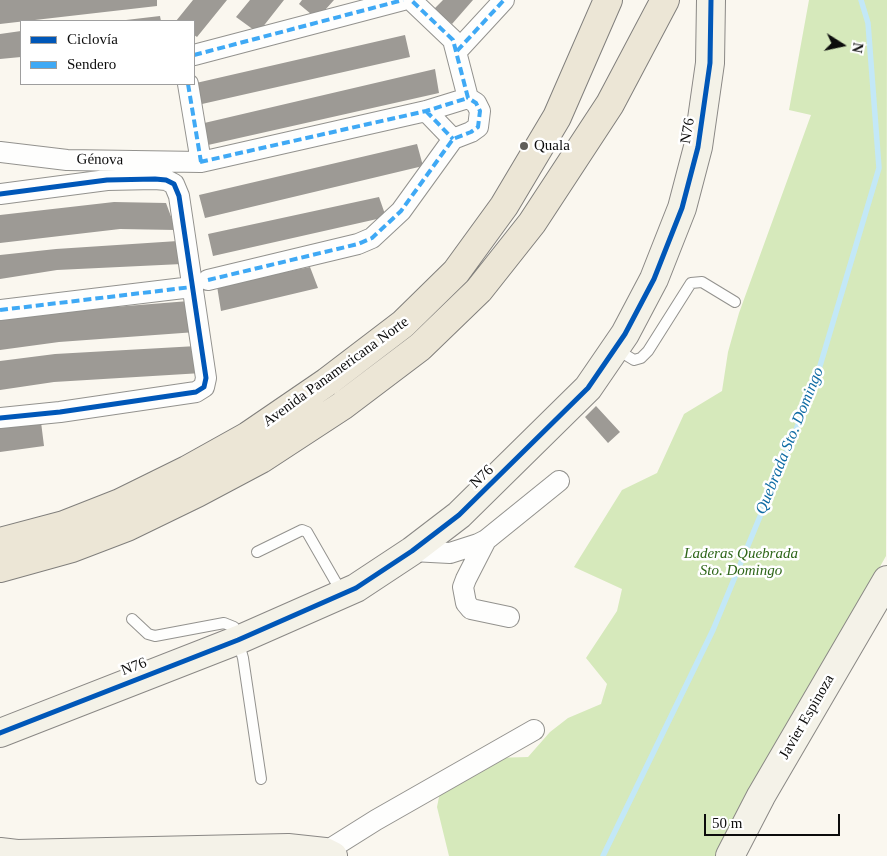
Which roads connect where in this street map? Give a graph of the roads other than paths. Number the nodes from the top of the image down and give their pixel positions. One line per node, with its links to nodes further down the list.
1 (403, 0): 8 (street)
2 (411, 0): 7 (street)
3 (504, 0): 7 (street)
4 (608, 0): 23 (main road, Avenida Panamericana Norte)
5 (665, 0): 26 (main road, Avenida Panamericana Norte)
6 (711, 0): 19 (street, N76)
7 (457, 51): 10 (street)
8 (195, 55)
9 (188, 85): 14 (street)
10 (468, 98): 11 (street, Génova); 12 (street)
11 (426, 111): 12 (street); 14 (street, Génova)
12 (453, 139): 16 (street)
13 (0, 152): 14 (street, Génova)
14 (201, 162)
15 (0, 194): 16 (street)
16 (200, 284): 18 (street); 20 (street)
17 (735, 302): 19 (lane)
18 (0, 310)
19 (615, 348): 24 (street, N76)
20 (0, 418)
21 (559, 481): 22 (street)
22 (486, 540): 24 (street); 29 (street)
23 (0, 542)
24 (412, 551): 28 (street, N76)
25 (257, 552): 28 (lane)
26 (0, 568)
27 (887, 580): 37 (street, Javier Espinoza)
28 (342, 594): 31 (street, N76)
29 (510, 617)
30 (132, 619): 31 (lane)
31 (238, 640): 33 (street, N76); 34 (lane)
32 (534, 730): 36 (street)
33 (0, 733)
34 (261, 779)
35 (0, 852): 36 (street)
36 (329, 854)
37 (730, 856)

